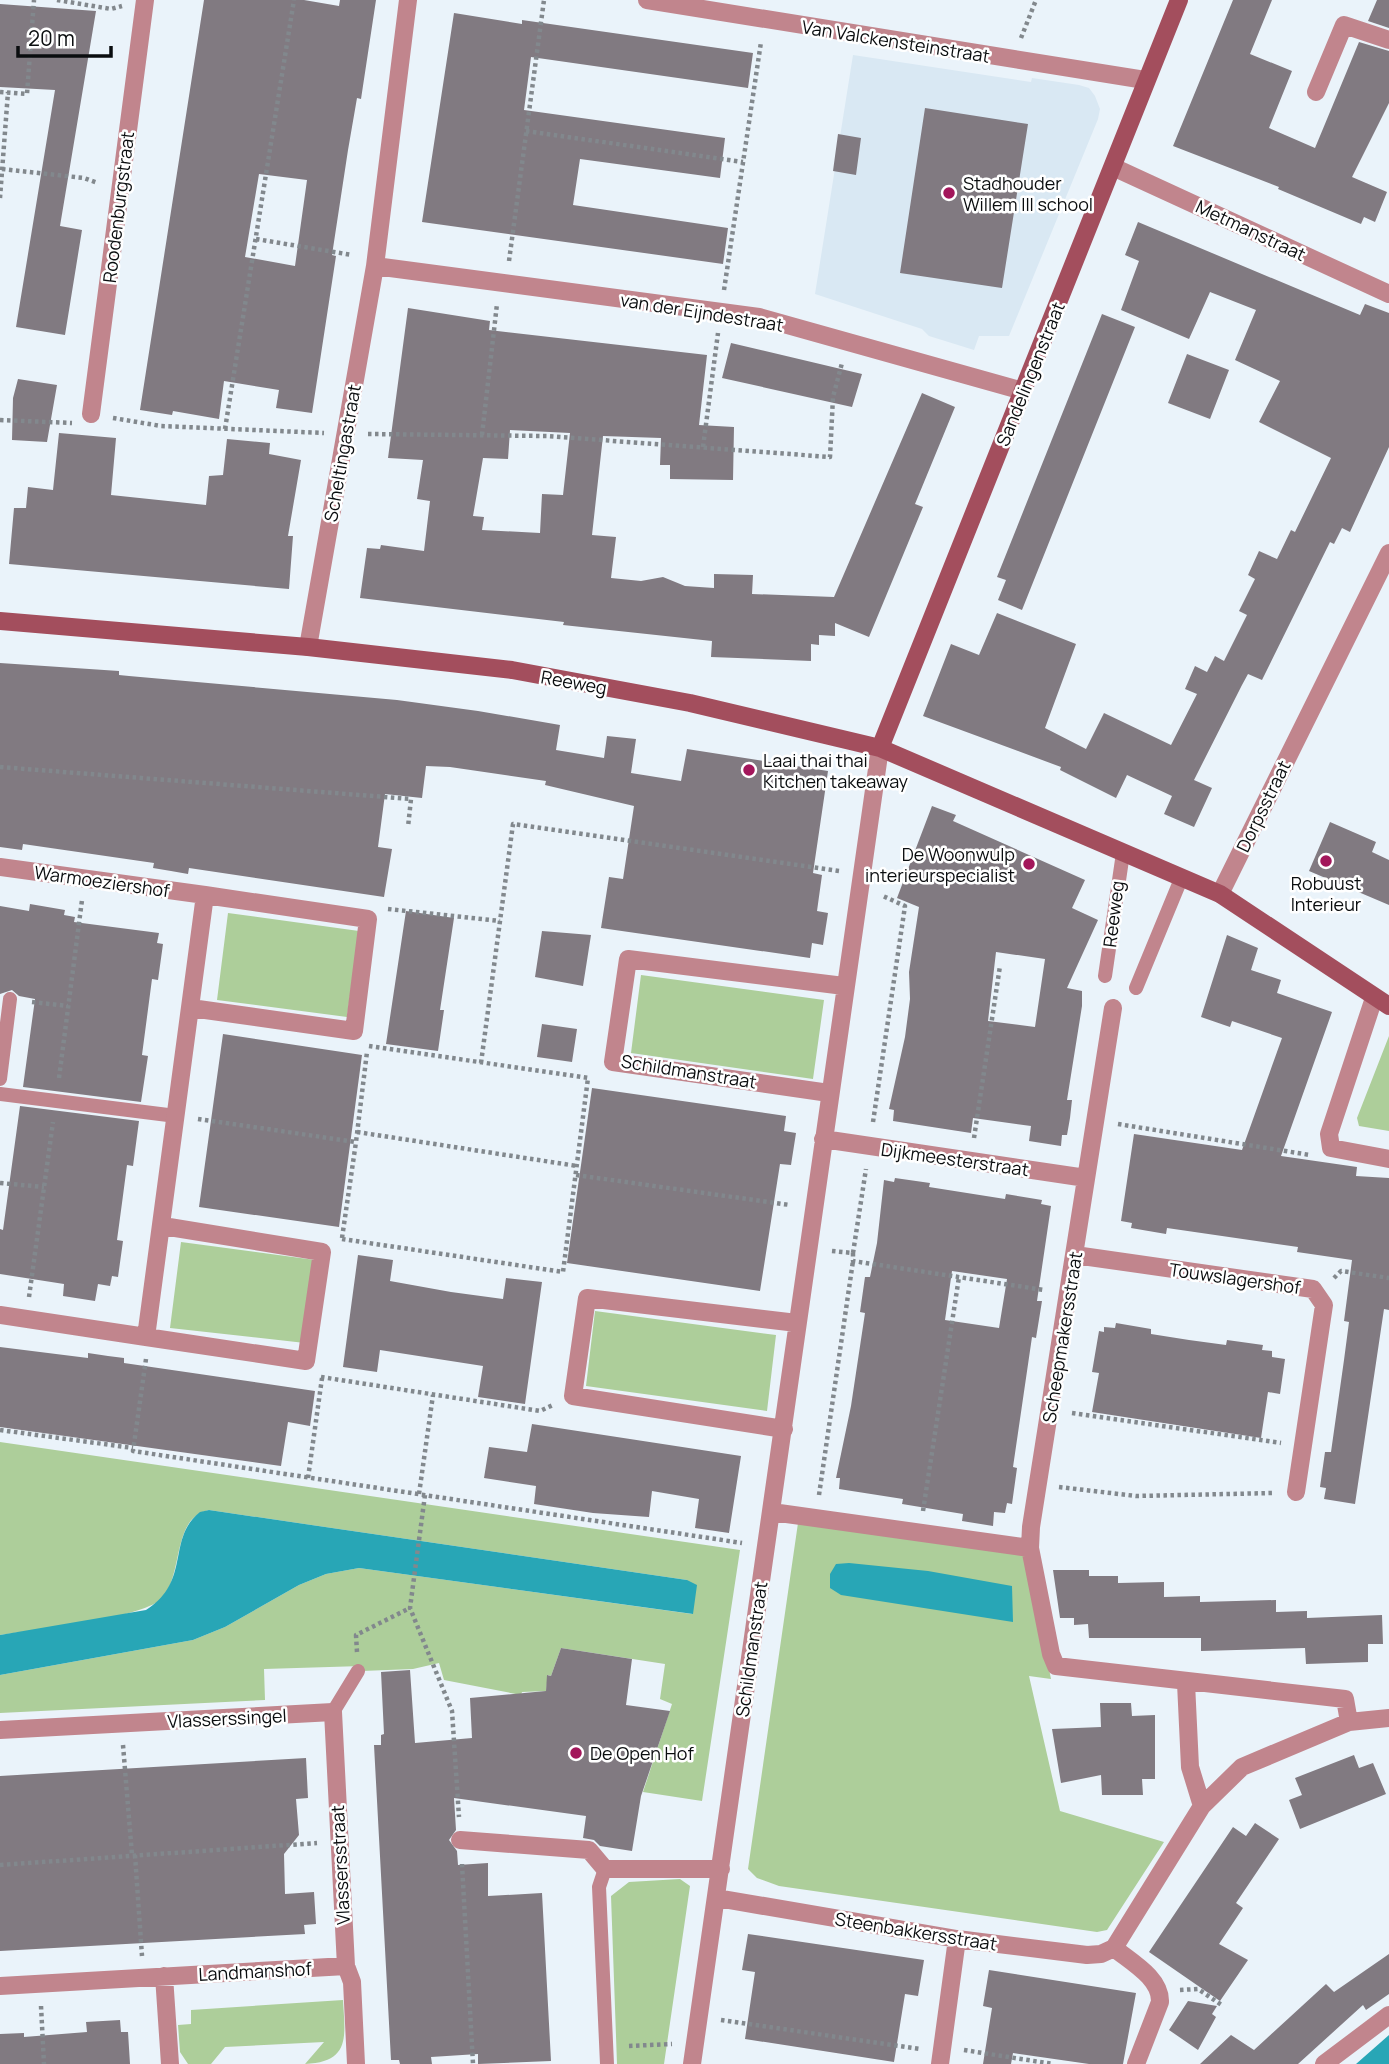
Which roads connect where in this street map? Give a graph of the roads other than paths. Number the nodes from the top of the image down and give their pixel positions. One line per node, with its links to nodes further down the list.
1 (408, 0): 9 (street, Scheltingastraat)
2 (647, 0): 6 (street, Van Valckensteinstraat)
3 (1179, 0): 6 (street, Sandelingenstraat)
4 (145, 1): 12 (street, Roodenburgstraat)
5 (1389, 40): 7 (street)
6 (1145, 80): 8 (street, Sandelingenstraat)
7 (1316, 92)
8 (1113, 167): 10 (street, Metmanstraat); 11 (street, Sandelingenstraat)
9 (375, 262): 11 (street, van der Eijndestraat); 15 (street, Scheltingastraat)
10 (1389, 294)
11 (1023, 391): 16 (street, Sandelingenstraat)
12 (91, 414)
13 (1389, 553): 20 (street, Dorpsstraat)
14 (0, 621): 15 (street, Reeweg)
15 (308, 647): 16 (street, Reeweg)
16 (880, 748): 17 (street, Reeweg); 23 (street, Schildmanstraat)
17 (1123, 853): 19 (street, Reeweg); 22 (lane, Reeweg)
18 (0, 867): 21 (street, Warmoeziershof)
19 (1181, 879): 20 (street, Reeweg); 24 (lane)
20 (1220, 894): 26 (street)
21 (205, 895): 27 (street); 27 (street, Warmoeziershof)
22 (1105, 976)
23 (844, 986): 30 (street, Schildmanstraat); 30 (street, Schildmanstraat)
24 (1136, 988)
25 (10, 999): 29 (lane)
26 (1382, 1002): 34 (street)
27 (191, 1008): 32 (street)
28 (1114, 1008): 35 (street, Scheepmakersstraat)
29 (0, 1079)
30 (829, 1093): 33 (street, Schildmanstraat)
31 (0, 1094): 32 (lane)
32 (176, 1116): 36 (street)
33 (823, 1139): 35 (street, Dijkmeesterstraat); 39 (street, Schildmanstraat)
34 (1389, 1159)
35 (1086, 1178): 37 (street, Scheepmakersstraat)
36 (163, 1226): 40 (street); 40 (street)
37 (1075, 1255): 42 (street, Touwslagershof); 44 (street, Scheepmakersstraat)
38 (0, 1315): 40 (street)
39 (797, 1323): 41 (street, Schildmanstraat); 41 (street)
40 (148, 1337)
41 (784, 1429): 43 (street, Schildmanstraat)
42 (1296, 1492)
43 (772, 1512): 44 (street); 54 (street, Schildmanstraat)
44 (1030, 1548): 46 (street, Scheepmakersstraat)
45 (358, 1671): 47 (lane)
46 (1186, 1683): 49 (street); 51 (street)
47 (333, 1712): 50 (street, Vlasserssingel); 58 (street, Vlassersstraat)
48 (1389, 1718): 49 (street)
49 (1349, 1722): 51 (street)
50 (0, 1730)
51 (1202, 1806): 57 (street)
52 (460, 1840): 53 (street)
53 (605, 1869): 54 (street); 65 (lane)
54 (720, 1869): 55 (street, Schildmanstraat)
55 (717, 1898): 56 (street, Steenbakkersstraat); 66 (street, Schildmanstraat)
56 (957, 1939): 57 (street, Steenbakkersstraat); 62 (street)
57 (1114, 1948): 67 (street)
58 (345, 1966): 59 (street, Landmanshof); 64 (street, Vlassersstraat)
59 (164, 1976): 60 (street, Landmanshof); 63 (street)
60 (0, 1986)
61 (1389, 2015): 68 (street)
62 (941, 2054)
63 (170, 2064)
64 (356, 2064)
65 (607, 2064)
66 (692, 2064)
67 (1136, 2064)
68 (1324, 2064)

